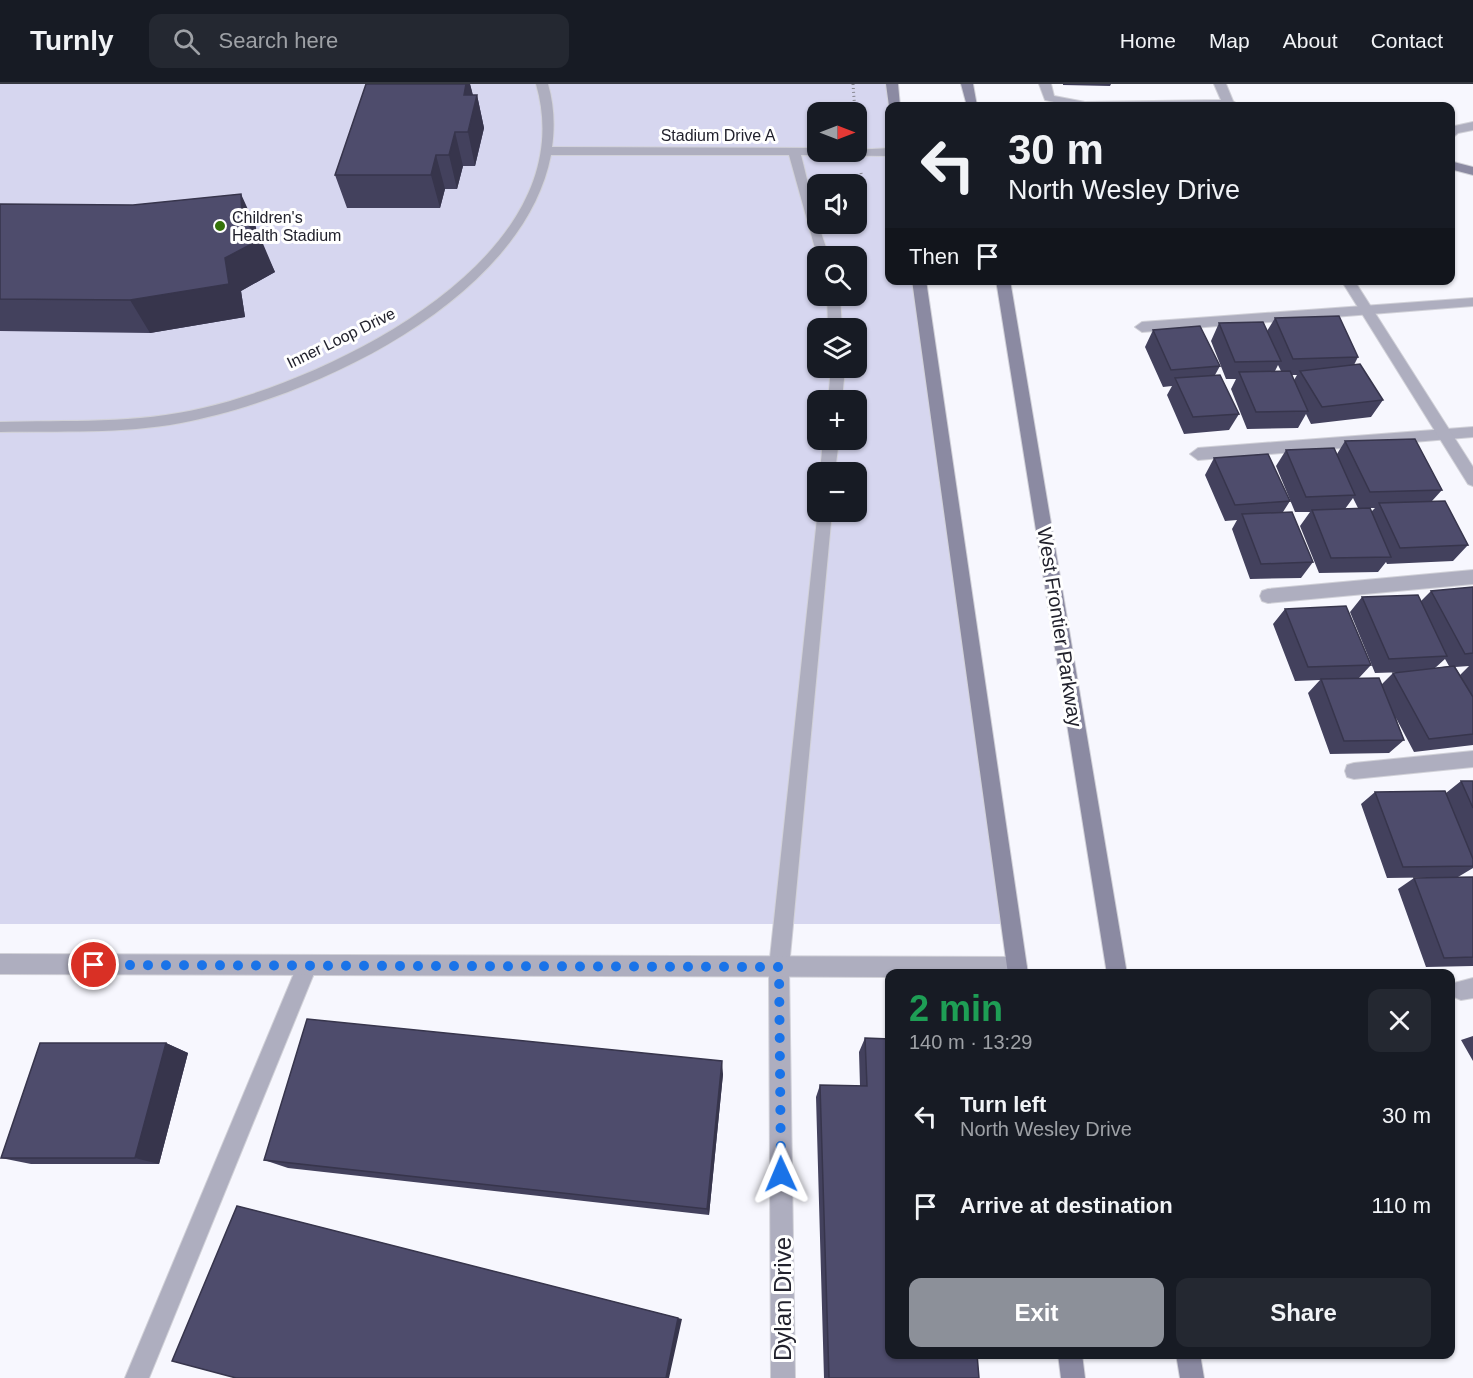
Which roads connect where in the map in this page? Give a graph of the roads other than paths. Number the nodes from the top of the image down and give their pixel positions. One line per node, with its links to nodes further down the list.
1 (542, 84): 12 (street, Inner Loop Drive)
2 (892, 84): 6 (street)
3 (967, 84): 7 (street)
4 (1045, 84): 8 (street)
5 (1220, 84): 9 (street)
6 (894, 102)
7 (971, 102)
8 (1067, 102)
9 (1229, 102)
10 (1473, 126): 11 (street)
11 (1455, 130)
12 (546, 151): 13 (street, Stadium Drive A); 24 (street, Inner Loop Drive)
13 (794, 152): 14 (street, Stadium Drive A); 17 (street)
14 (885, 152)
15 (1455, 166): 16 (street)
16 (1473, 171)
17 (819, 246)
18 (920, 285): 38 (street)
19 (1003, 285): 39 (street, West Frontier Parkway)
20 (1350, 285): 22 (street)
21 (1473, 302): 22 (street)
22 (1365, 310): 23 (street); 26 (street)
23 (1142, 327)
24 (0, 427)
25 (1473, 432): 26 (street)
26 (1444, 434): 27 (street); 28 (street)
27 (1198, 454)
28 (1473, 480)
29 (823, 522): 36 (street, Dylan Drive)
30 (1473, 577): 31 (street)
31 (1268, 596)
32 (1473, 759): 33 (street)
33 (1354, 771)
34 (0, 964): 35 (street)
35 (307, 966): 36 (street); 42 (street)
36 (779, 967): 37 (street); 43 (street, Dylan Drive)
37 (938, 969)
38 (1017, 969)
39 (1116, 969)
40 (1071, 1359): 44 (street)
41 (1189, 1359): 45 (street)
42 (138, 1378)
43 (783, 1378)
44 (1073, 1378)
45 (1192, 1378)

